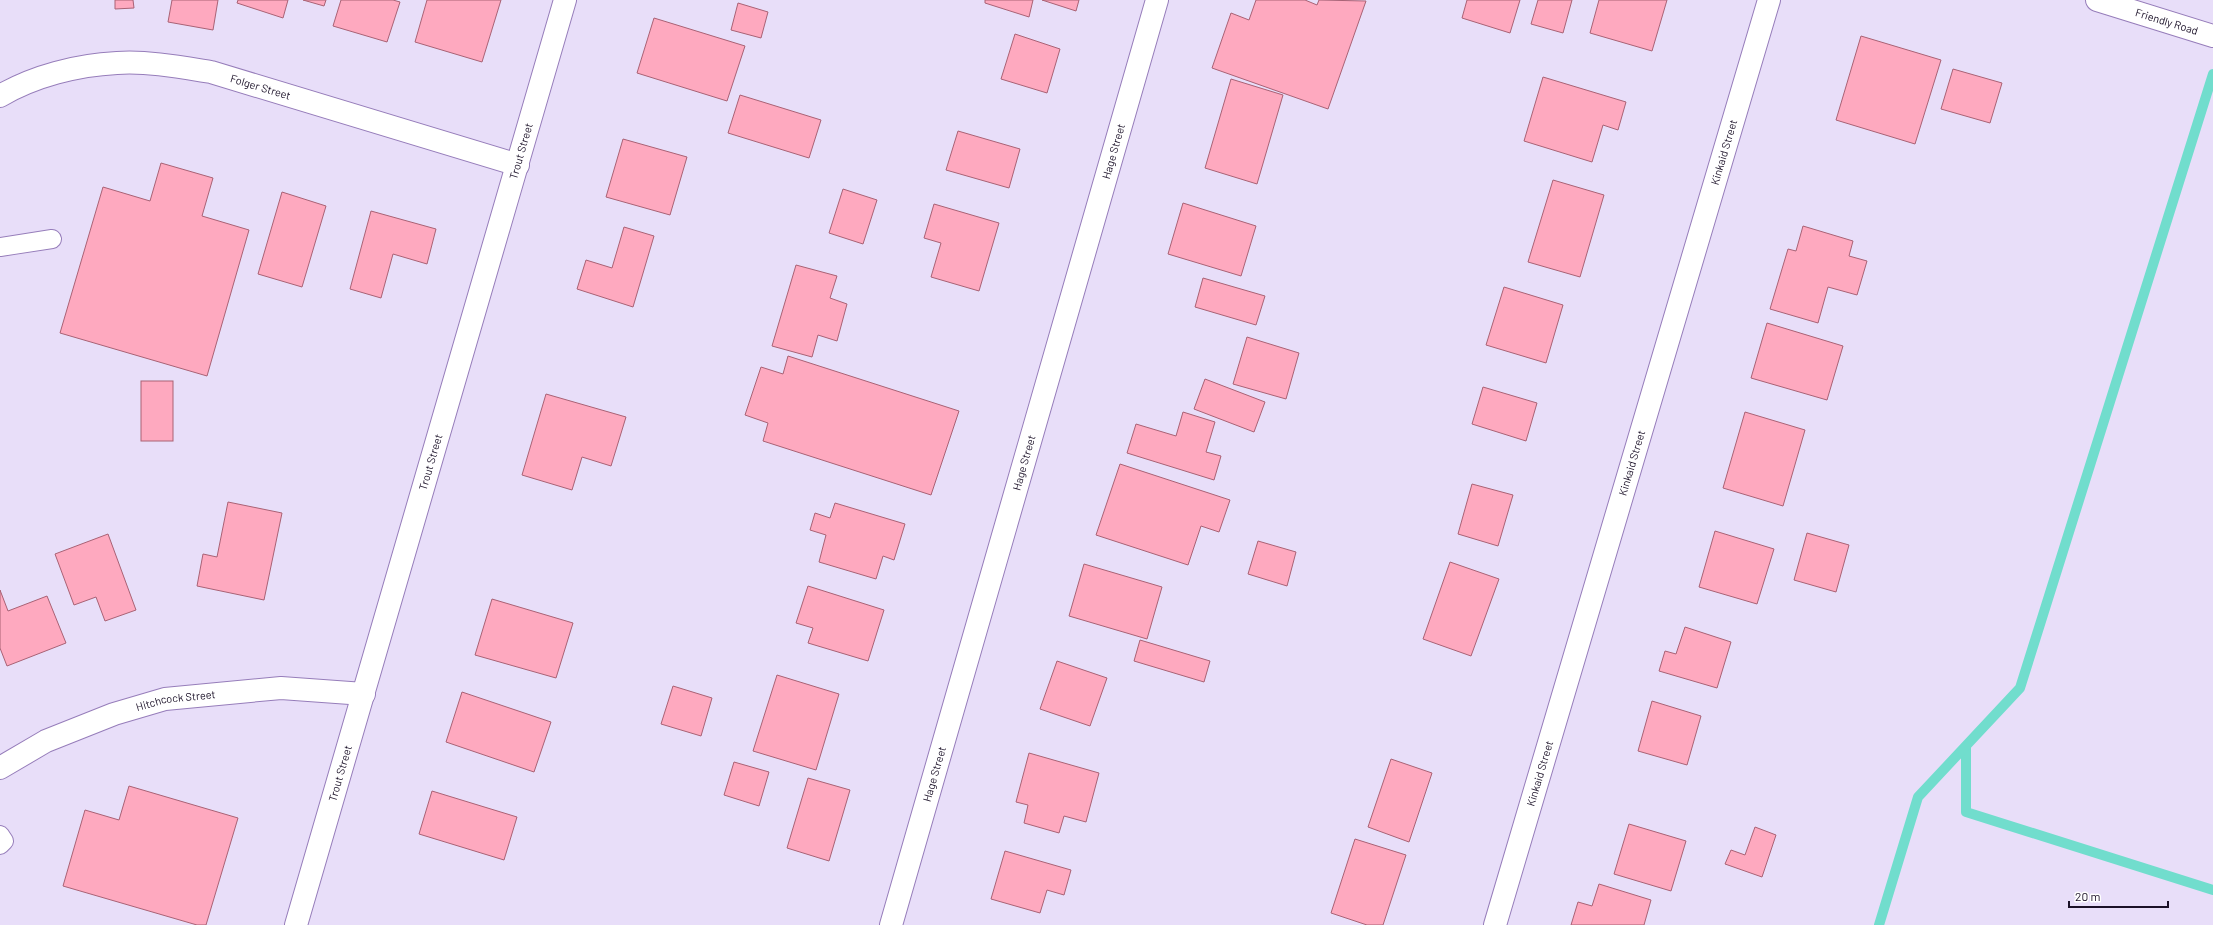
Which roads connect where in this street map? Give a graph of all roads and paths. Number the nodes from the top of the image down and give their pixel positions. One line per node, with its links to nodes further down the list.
1 (565, 0): 7 (street, Trout Street)
2 (1157, 0): 15 (street, Hage Street)
3 (1769, 0): 16 (street, Kinkaid Street)
4 (2097, 0): 5 (street, Friendly Road)
5 (2206, 34)
6 (0, 96): 7 (street, Folger Street)
7 (518, 165): 10 (street, Trout Street)
8 (52, 239): 9 (lane)
9 (0, 247)
10 (364, 694): 11 (street, Hitchcock Street); 14 (street, Trout Street)
11 (0, 768)
12 (0, 835): 13 (lane)
13 (0, 845)
14 (296, 925)
15 (891, 925)
16 (1495, 925)

